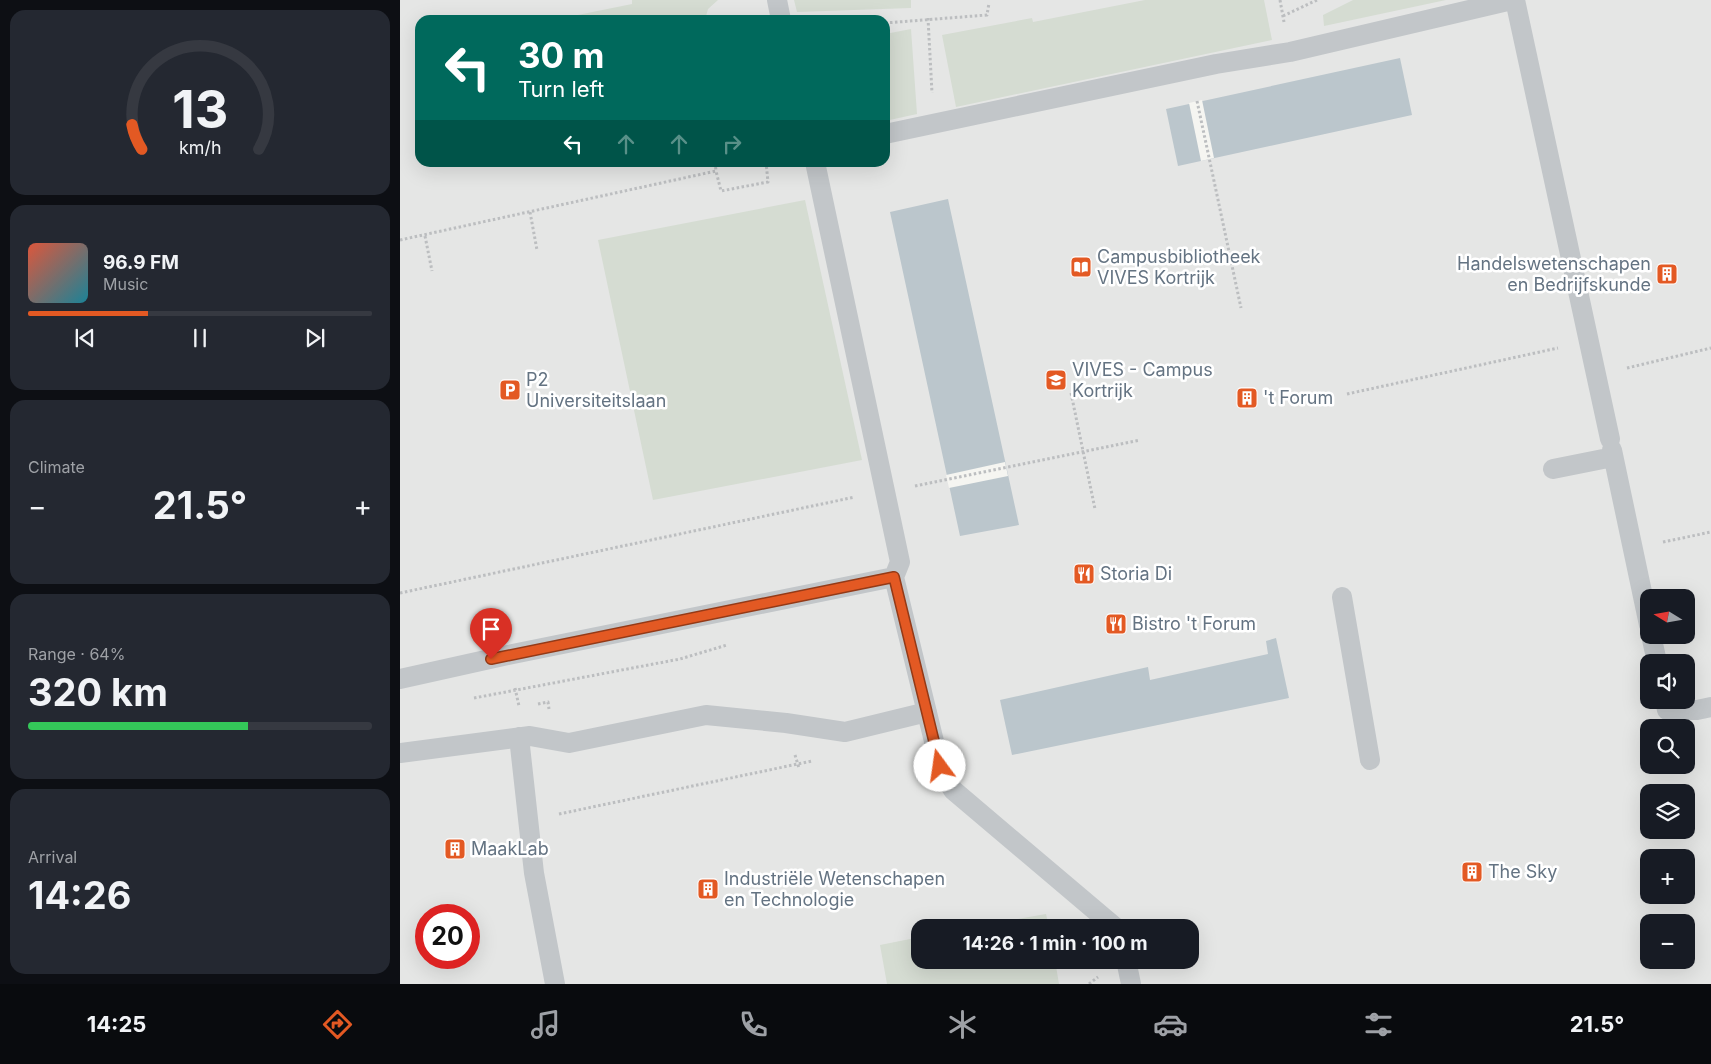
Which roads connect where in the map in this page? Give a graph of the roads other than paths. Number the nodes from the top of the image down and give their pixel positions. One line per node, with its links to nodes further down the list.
1 (777, 0): 3 (lane)
2 (1513, 0): 4 (lane); 6 (lane)
3 (781, 15)
4 (890, 133)
5 (816, 167): 8 (lane)
6 (1612, 448): 7 (lane); 9 (lane)
7 (1554, 468)
8 (894, 577): 11 (lane); 14 (lane)
9 (1641, 589)
10 (1342, 597): 17 (lane)
11 (400, 680)
12 (1711, 707): 13 (lane)
13 (1667, 709)
14 (927, 712): 15 (lane); 18 (lane)
15 (519, 737): 16 (lane); 20 (lane)
16 (400, 753)
17 (1370, 760)
18 (1105, 919)
19 (1128, 969): 21 (lane)
20 (555, 984)
21 (1131, 984)

